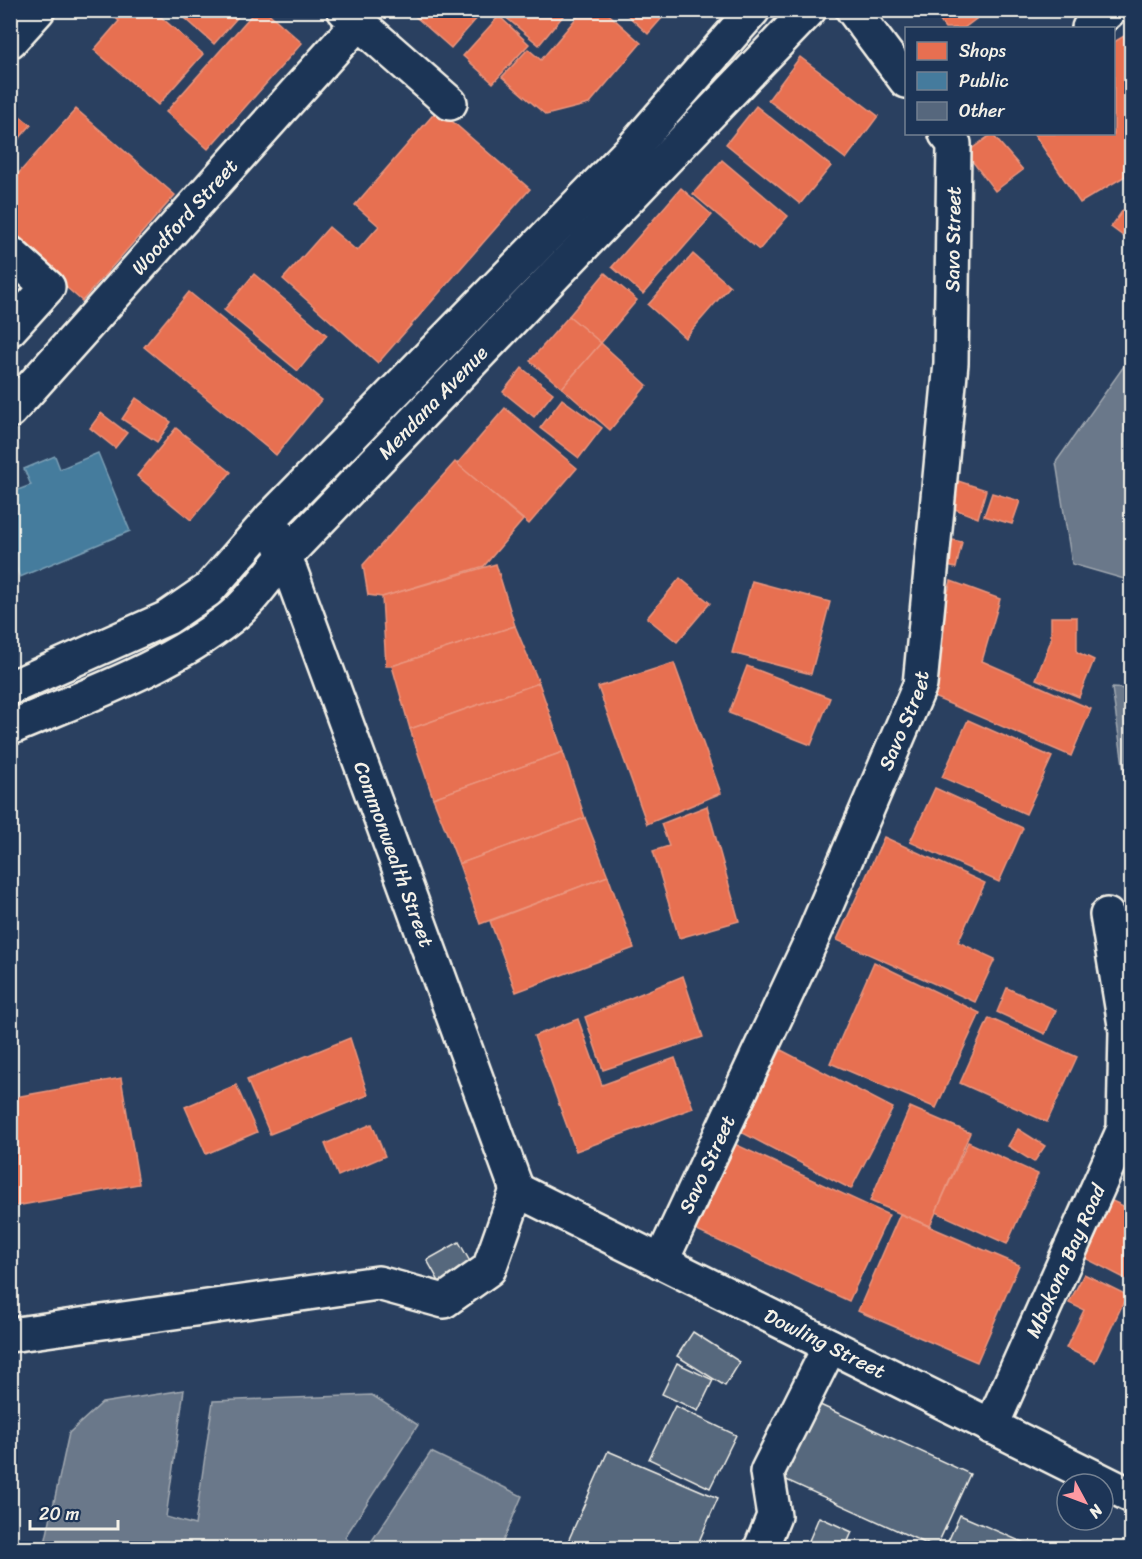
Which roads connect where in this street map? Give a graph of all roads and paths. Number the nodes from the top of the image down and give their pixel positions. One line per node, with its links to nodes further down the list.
1 (38, 10): 8 (street)
2 (753, 10): 15 (street, Mendana Avenue)
3 (809, 10): 16 (street, Mendana Avenue)
4 (853, 10): 9 (street)
5 (1110, 10): 7 (street)
6 (351, 17): 10 (street); 14 (street, Woodford Street)
7 (1090, 27)
8 (10, 41)
9 (905, 80)
10 (450, 103)
11 (956, 137): 21 (street, Savo Street)
12 (10, 253): 13 (street)
13 (10, 329)
14 (10, 411)
15 (271, 518): 16 (street, Commonwealth Street); 17 (street, Mendana Avenue)
16 (286, 555): 18 (street, Mendana Avenue); 20 (street, Commonwealth Street)
17 (10, 688)
18 (10, 728)
19 (1107, 915): 24 (street, Mbokona Bay Road)
20 (517, 1190): 21 (street, Dowling Street); 22 (street)
21 (661, 1262): 23 (street, Dowling Street)
22 (10, 1335)
23 (830, 1346): 24 (street, Dowling Street); 26 (street)
24 (991, 1427): 25 (street, Dowling Street)
25 (1131, 1496)
26 (761, 1548)

